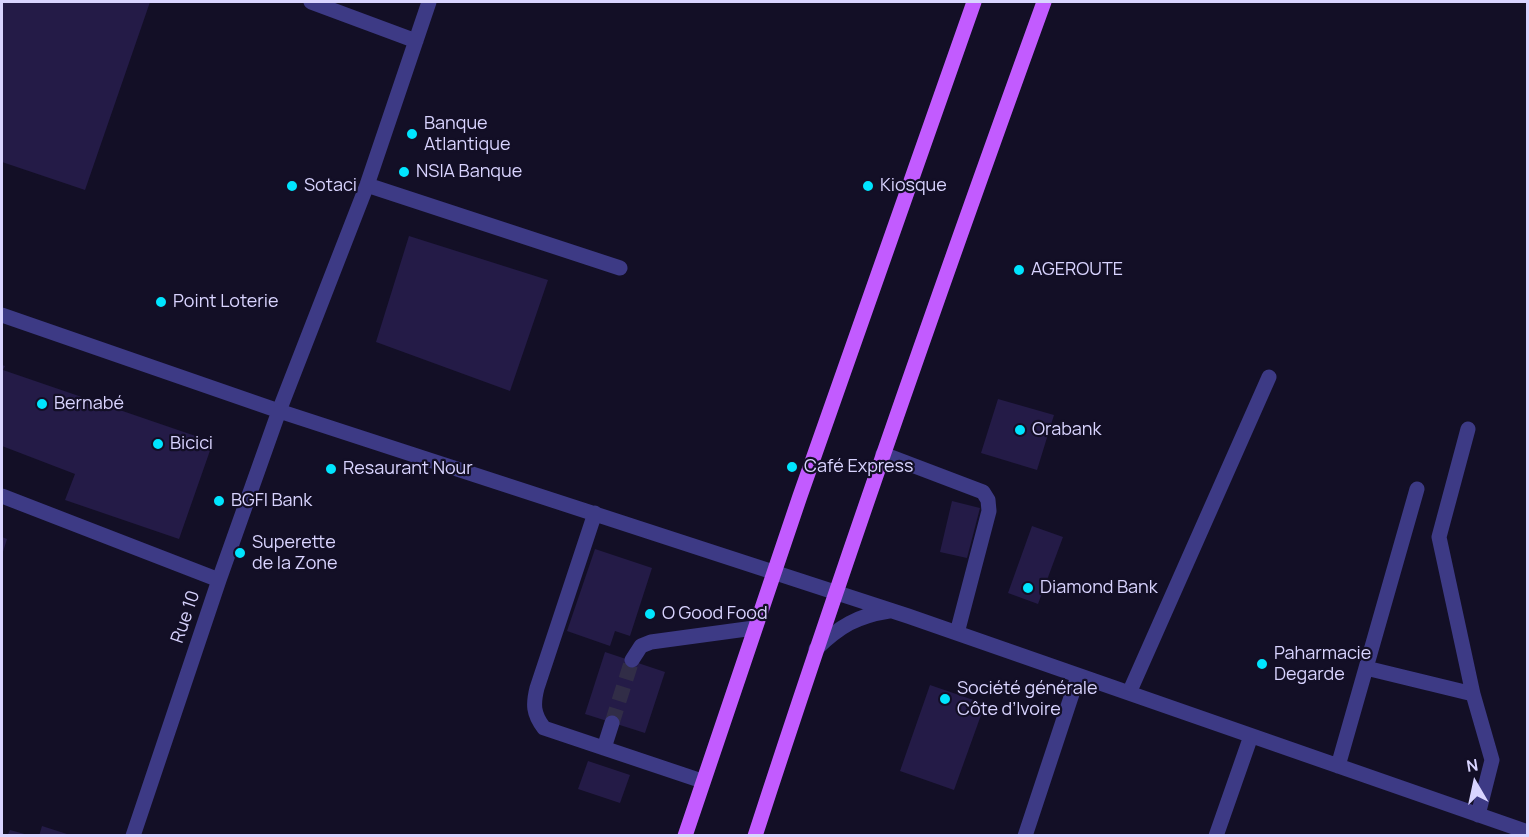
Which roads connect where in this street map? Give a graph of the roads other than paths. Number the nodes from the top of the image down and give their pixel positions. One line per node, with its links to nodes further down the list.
1 (311, 2): 5 (street)
2 (429, 2): 5 (street, Rue 10)
3 (974, 2): 16 (main road)
4 (1044, 2): 12 (main road)
5 (416, 41): 6 (street, Rue 10)
6 (367, 185): 7 (street); 10 (street, Rue 10)
7 (620, 268)
8 (2, 315): 10 (street)
9 (1269, 377): 26 (street)
10 (279, 411): 15 (street); 17 (street, Rue 10)
11 (1468, 429): 27 (street)
12 (883, 454): 18 (main road); 21 (street)
13 (1417, 489): 24 (street)
14 (2, 496): 17 (street)
15 (595, 513): 16 (street); 30 (street)
16 (774, 572): 18 (street); 20 (main road)
17 (219, 580): 35 (street, Rue 10)
18 (835, 592): 19 (street); 22 (main road)
19 (892, 610): 21 (street); 22 (street)
20 (754, 628): 23 (street); 32 (main road)
21 (957, 633): 25 (street)
22 (816, 649): 37 (main road)
23 (632, 660)
24 (1366, 668): 27 (street); 31 (street)
25 (1078, 676): 26 (street); 38 (street)
26 (1129, 693): 29 (street)
27 (1473, 693): 33 (street)
28 (612, 723): 30 (street)
29 (1251, 736): 31 (street); 39 (street)
30 (604, 748): 32 (street)
31 (1338, 766): 33 (street)
32 (702, 781): 36 (main road)
33 (1478, 815): 34 (street)
34 (1527, 832)
35 (133, 836)
36 (685, 836)
37 (755, 836)
38 (1025, 836)
39 (1216, 836)

